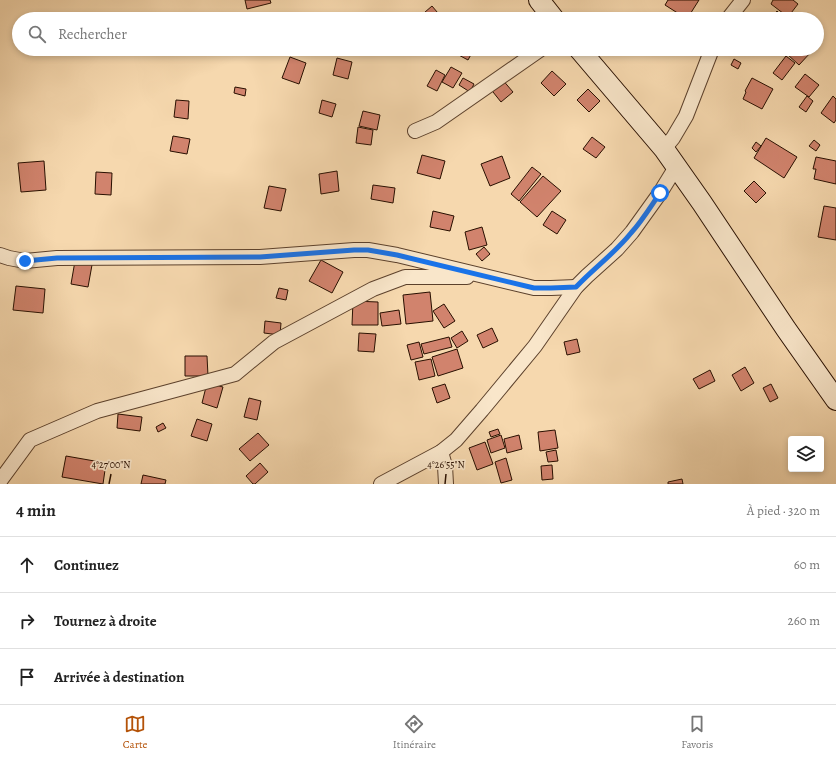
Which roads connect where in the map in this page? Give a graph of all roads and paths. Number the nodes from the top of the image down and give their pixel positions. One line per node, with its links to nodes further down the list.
1 (539, 0): 3 (street)
2 (743, 0): 4 (street)
3 (548, 12)
4 (734, 12)
5 (531, 56): 8 (street)
6 (585, 56): 9 (street)
7 (709, 56): 9 (street)
8 (414, 131)
9 (664, 149): 10 (street)
10 (676, 166): 13 (street); 14 (street)
11 (0, 255): 12 (street)
12 (488, 278): 13 (street); 16 (street)
13 (576, 287): 15 (street)
14 (836, 400)
15 (441, 452): 17 (street); 18 (street)
16 (0, 481)
17 (381, 484)
18 (446, 484)

